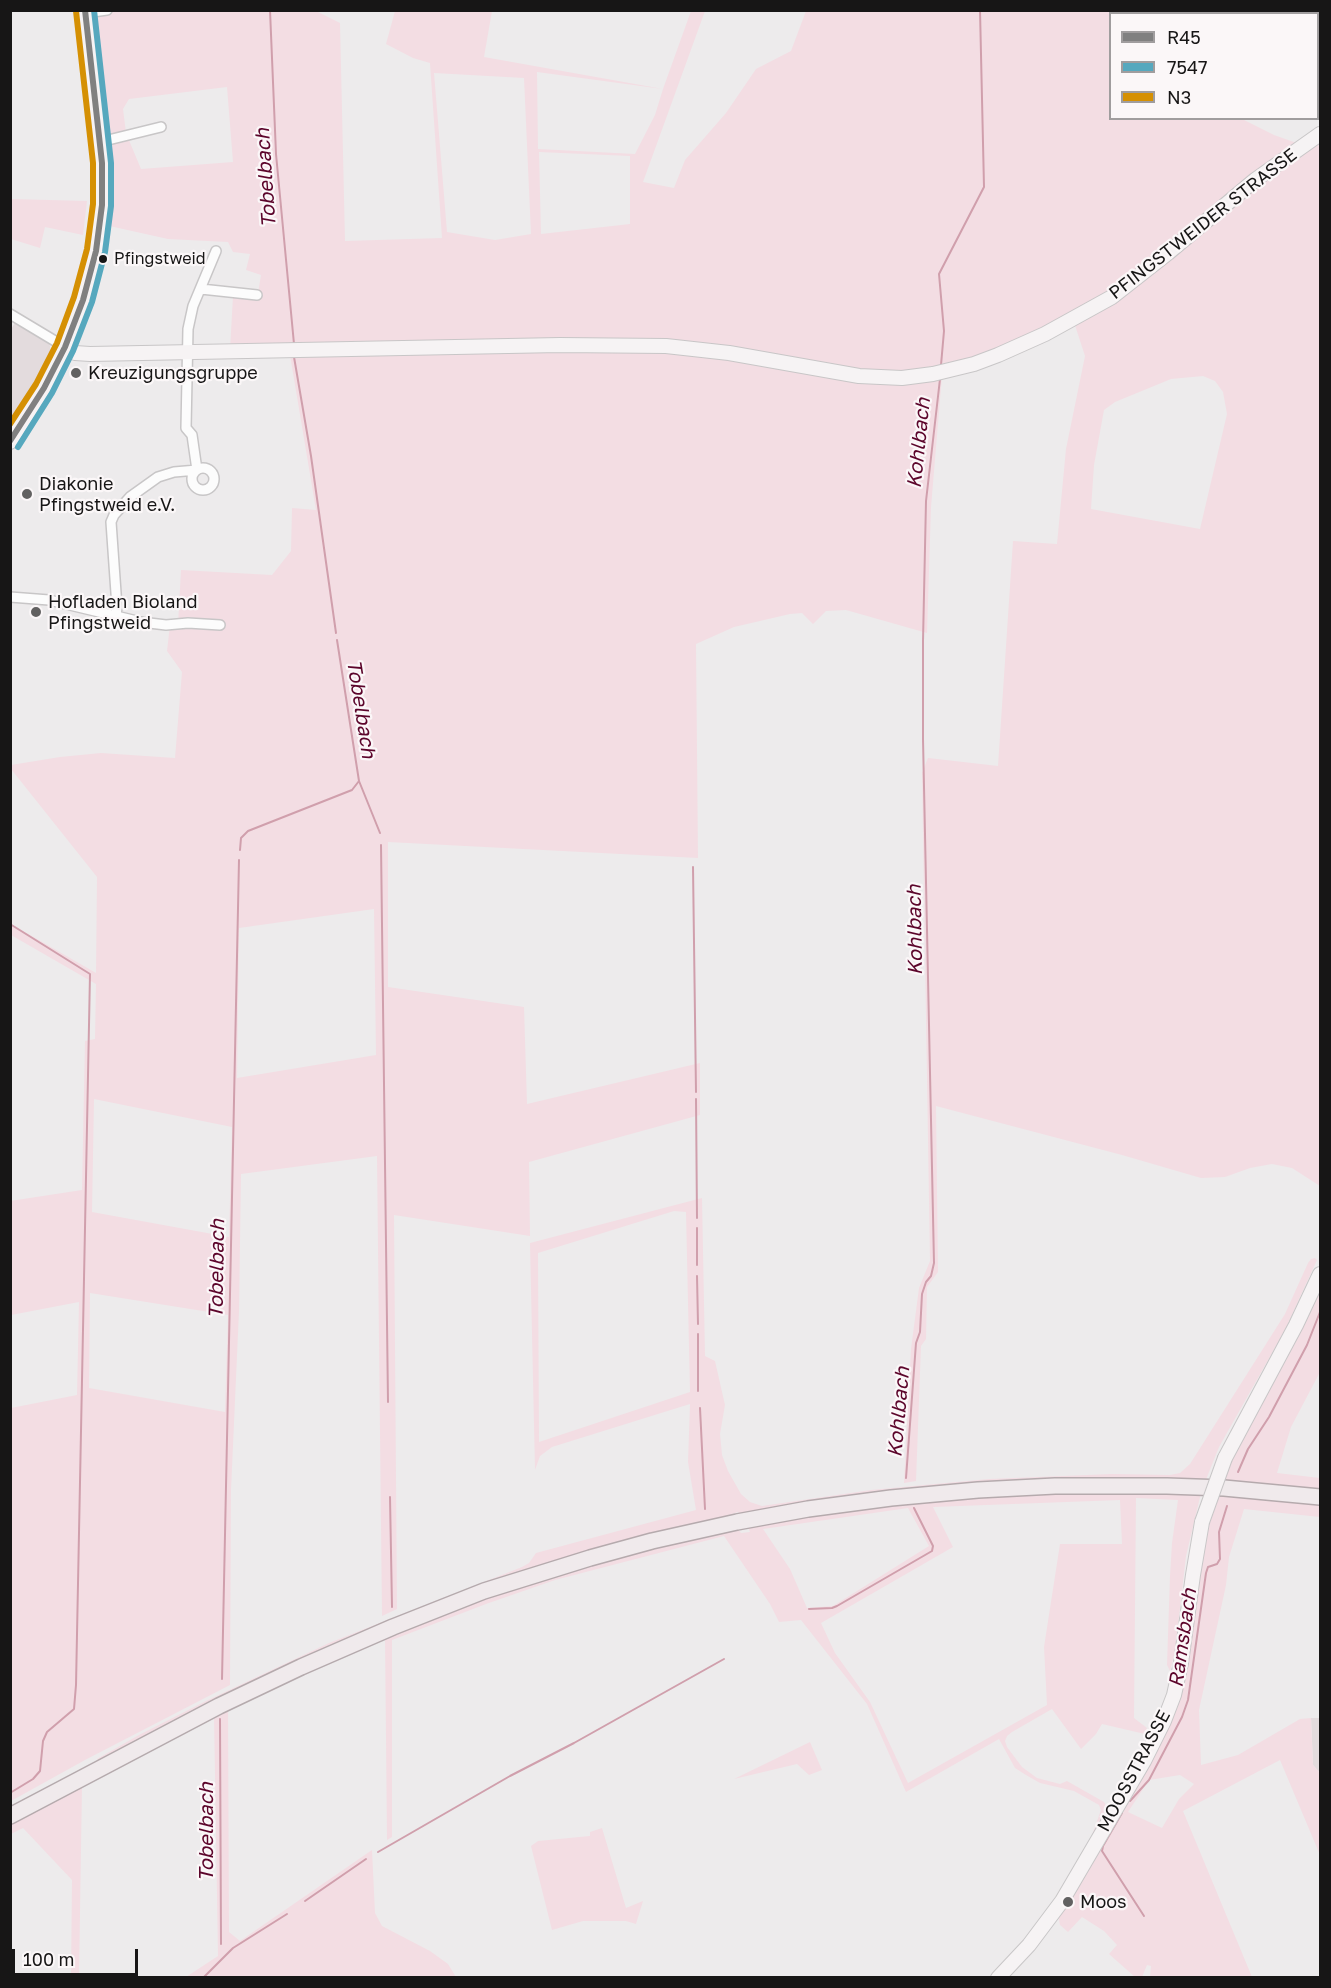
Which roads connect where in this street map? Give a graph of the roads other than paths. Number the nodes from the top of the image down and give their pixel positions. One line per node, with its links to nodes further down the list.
1 (107, 10): 2 (street)
2 (85, 12): 5 (street)
3 (161, 127): 5 (street)
4 (1320, 134): 11 (street, PFINGSTWEIDER STRASSE)
5 (100, 142): 10 (street)
6 (216, 251): 7 (street)
7 (201, 289): 8 (street); 11 (street)
8 (257, 295)
9 (10, 314): 10 (street)
10 (64, 347): 11 (street, PFINGSTWEIDER STRASSE); 12 (street)
11 (188, 353): 14 (street)
12 (10, 442)
13 (10, 597): 14 (street)
14 (116, 616): 15 (street)
15 (220, 626)
16 (1320, 1274): 19 (street, MOOSSTRASSE, bridge)
17 (1320, 1497): 18 (main road)
18 (10, 1816)
19 (998, 1977)

